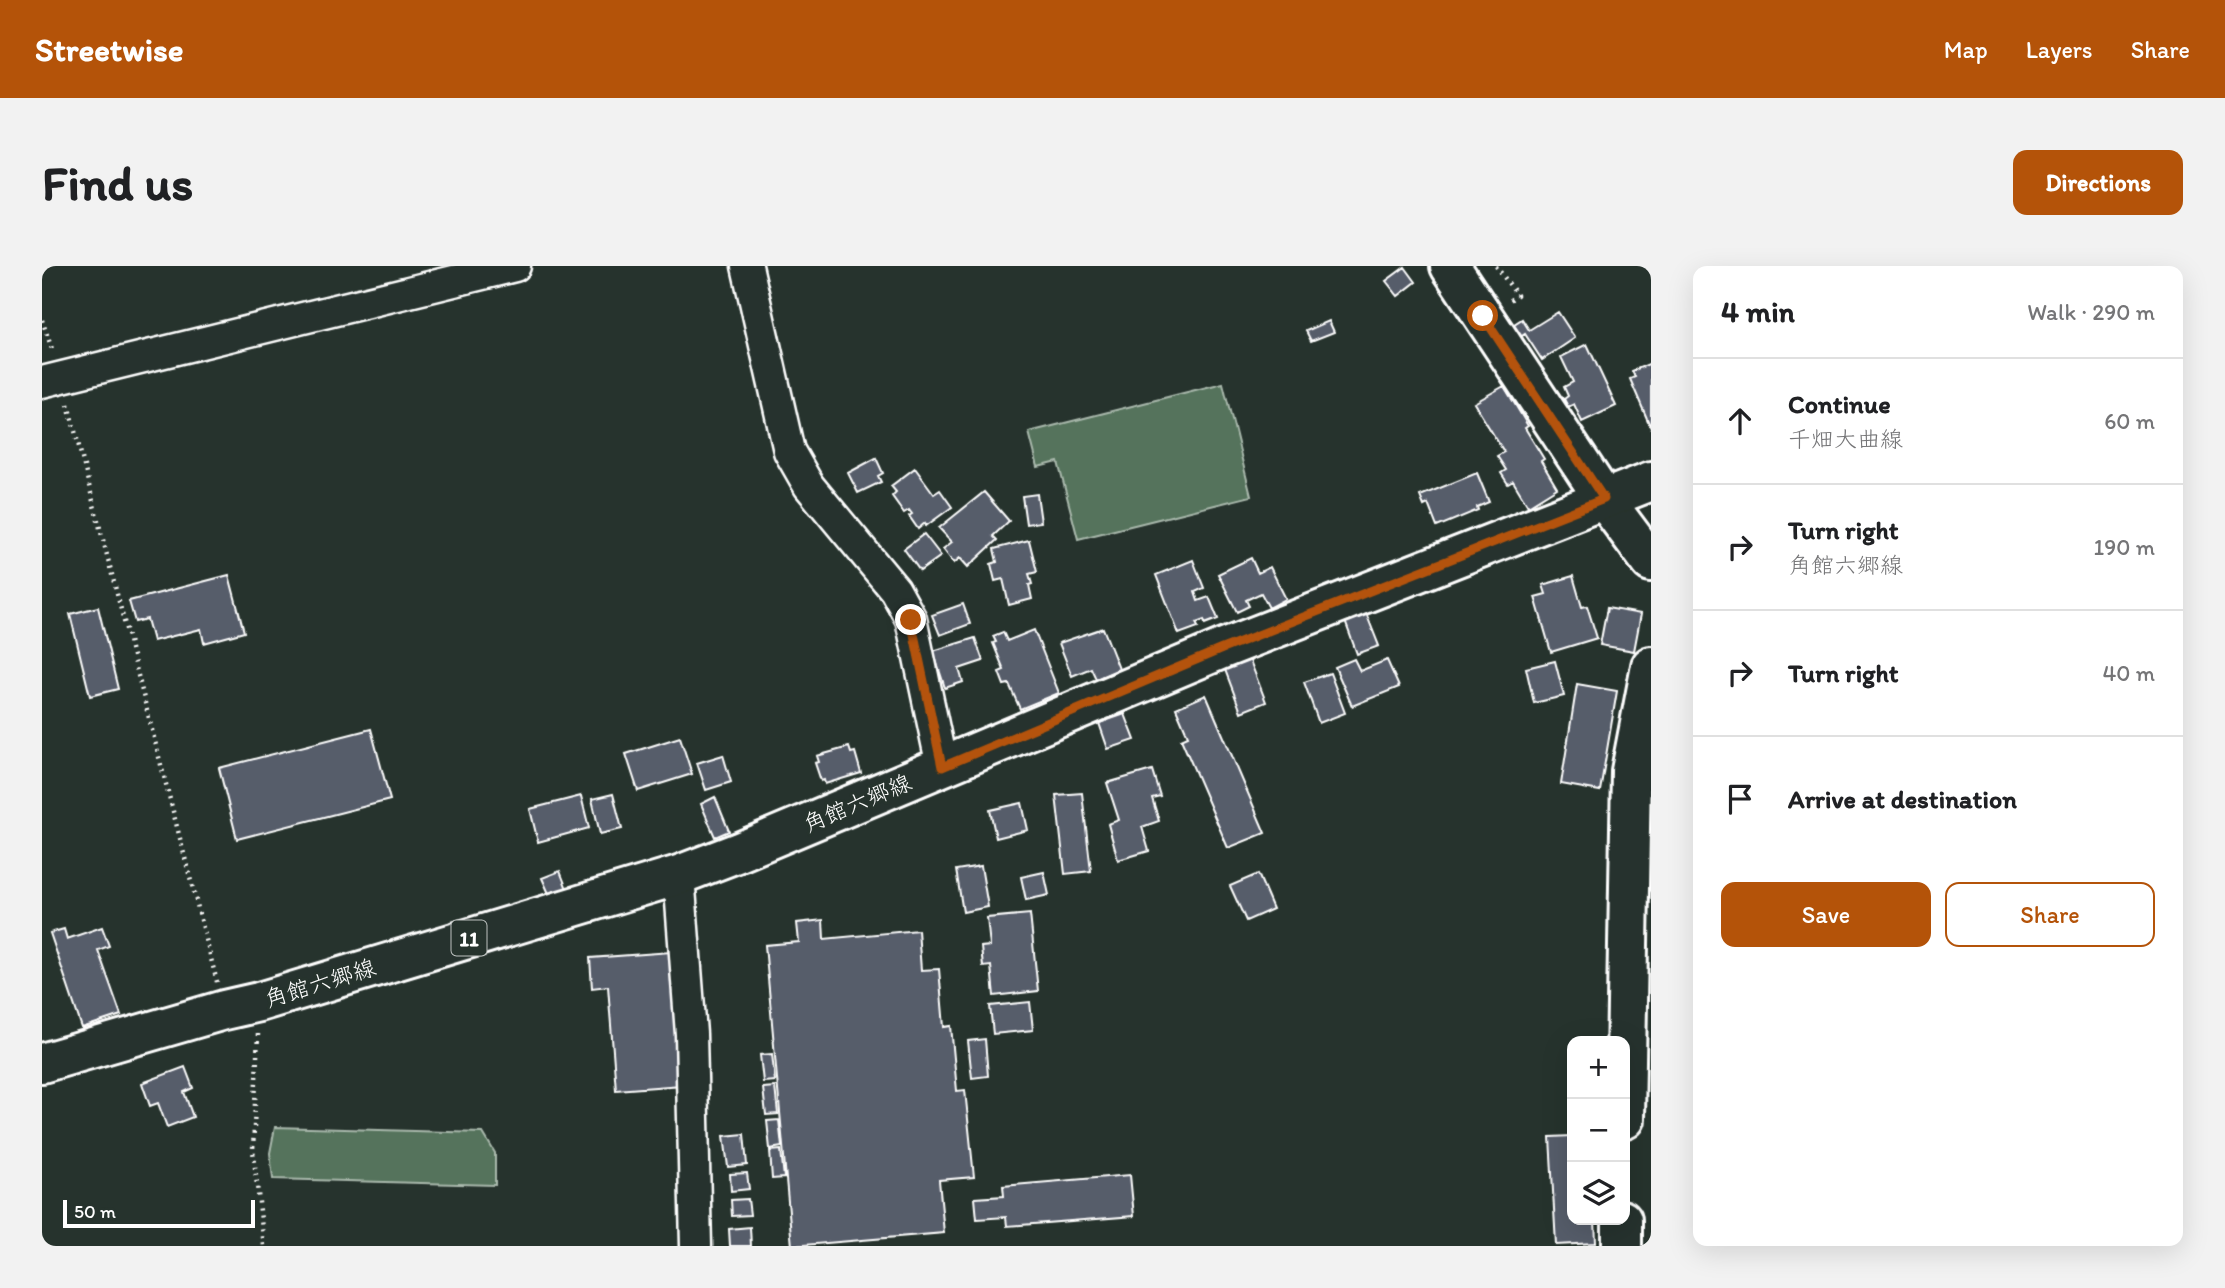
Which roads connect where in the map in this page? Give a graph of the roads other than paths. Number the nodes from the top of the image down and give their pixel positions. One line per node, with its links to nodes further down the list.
1 (516, 266): 4 (street)
2 (747, 266): 9 (street)
3 (1450, 266): 6 (main road)
4 (52, 379)
5 (1651, 481): 6 (main road, 角館六郷線 / 11)
6 (1604, 499): 7 (main road); 9 (main road, 角館六郷線 / 11)
7 (1651, 562)
8 (1651, 666): 12 (main road)
9 (942, 767): 10 (main road, 角館六郷線 / 11)
10 (679, 875): 11 (main road, 角館六郷線 / 11); 14 (street)
11 (42, 1063)
12 (1625, 1099)
13 (1622, 1225): 15 (main road)
14 (696, 1246)
15 (1622, 1246)

